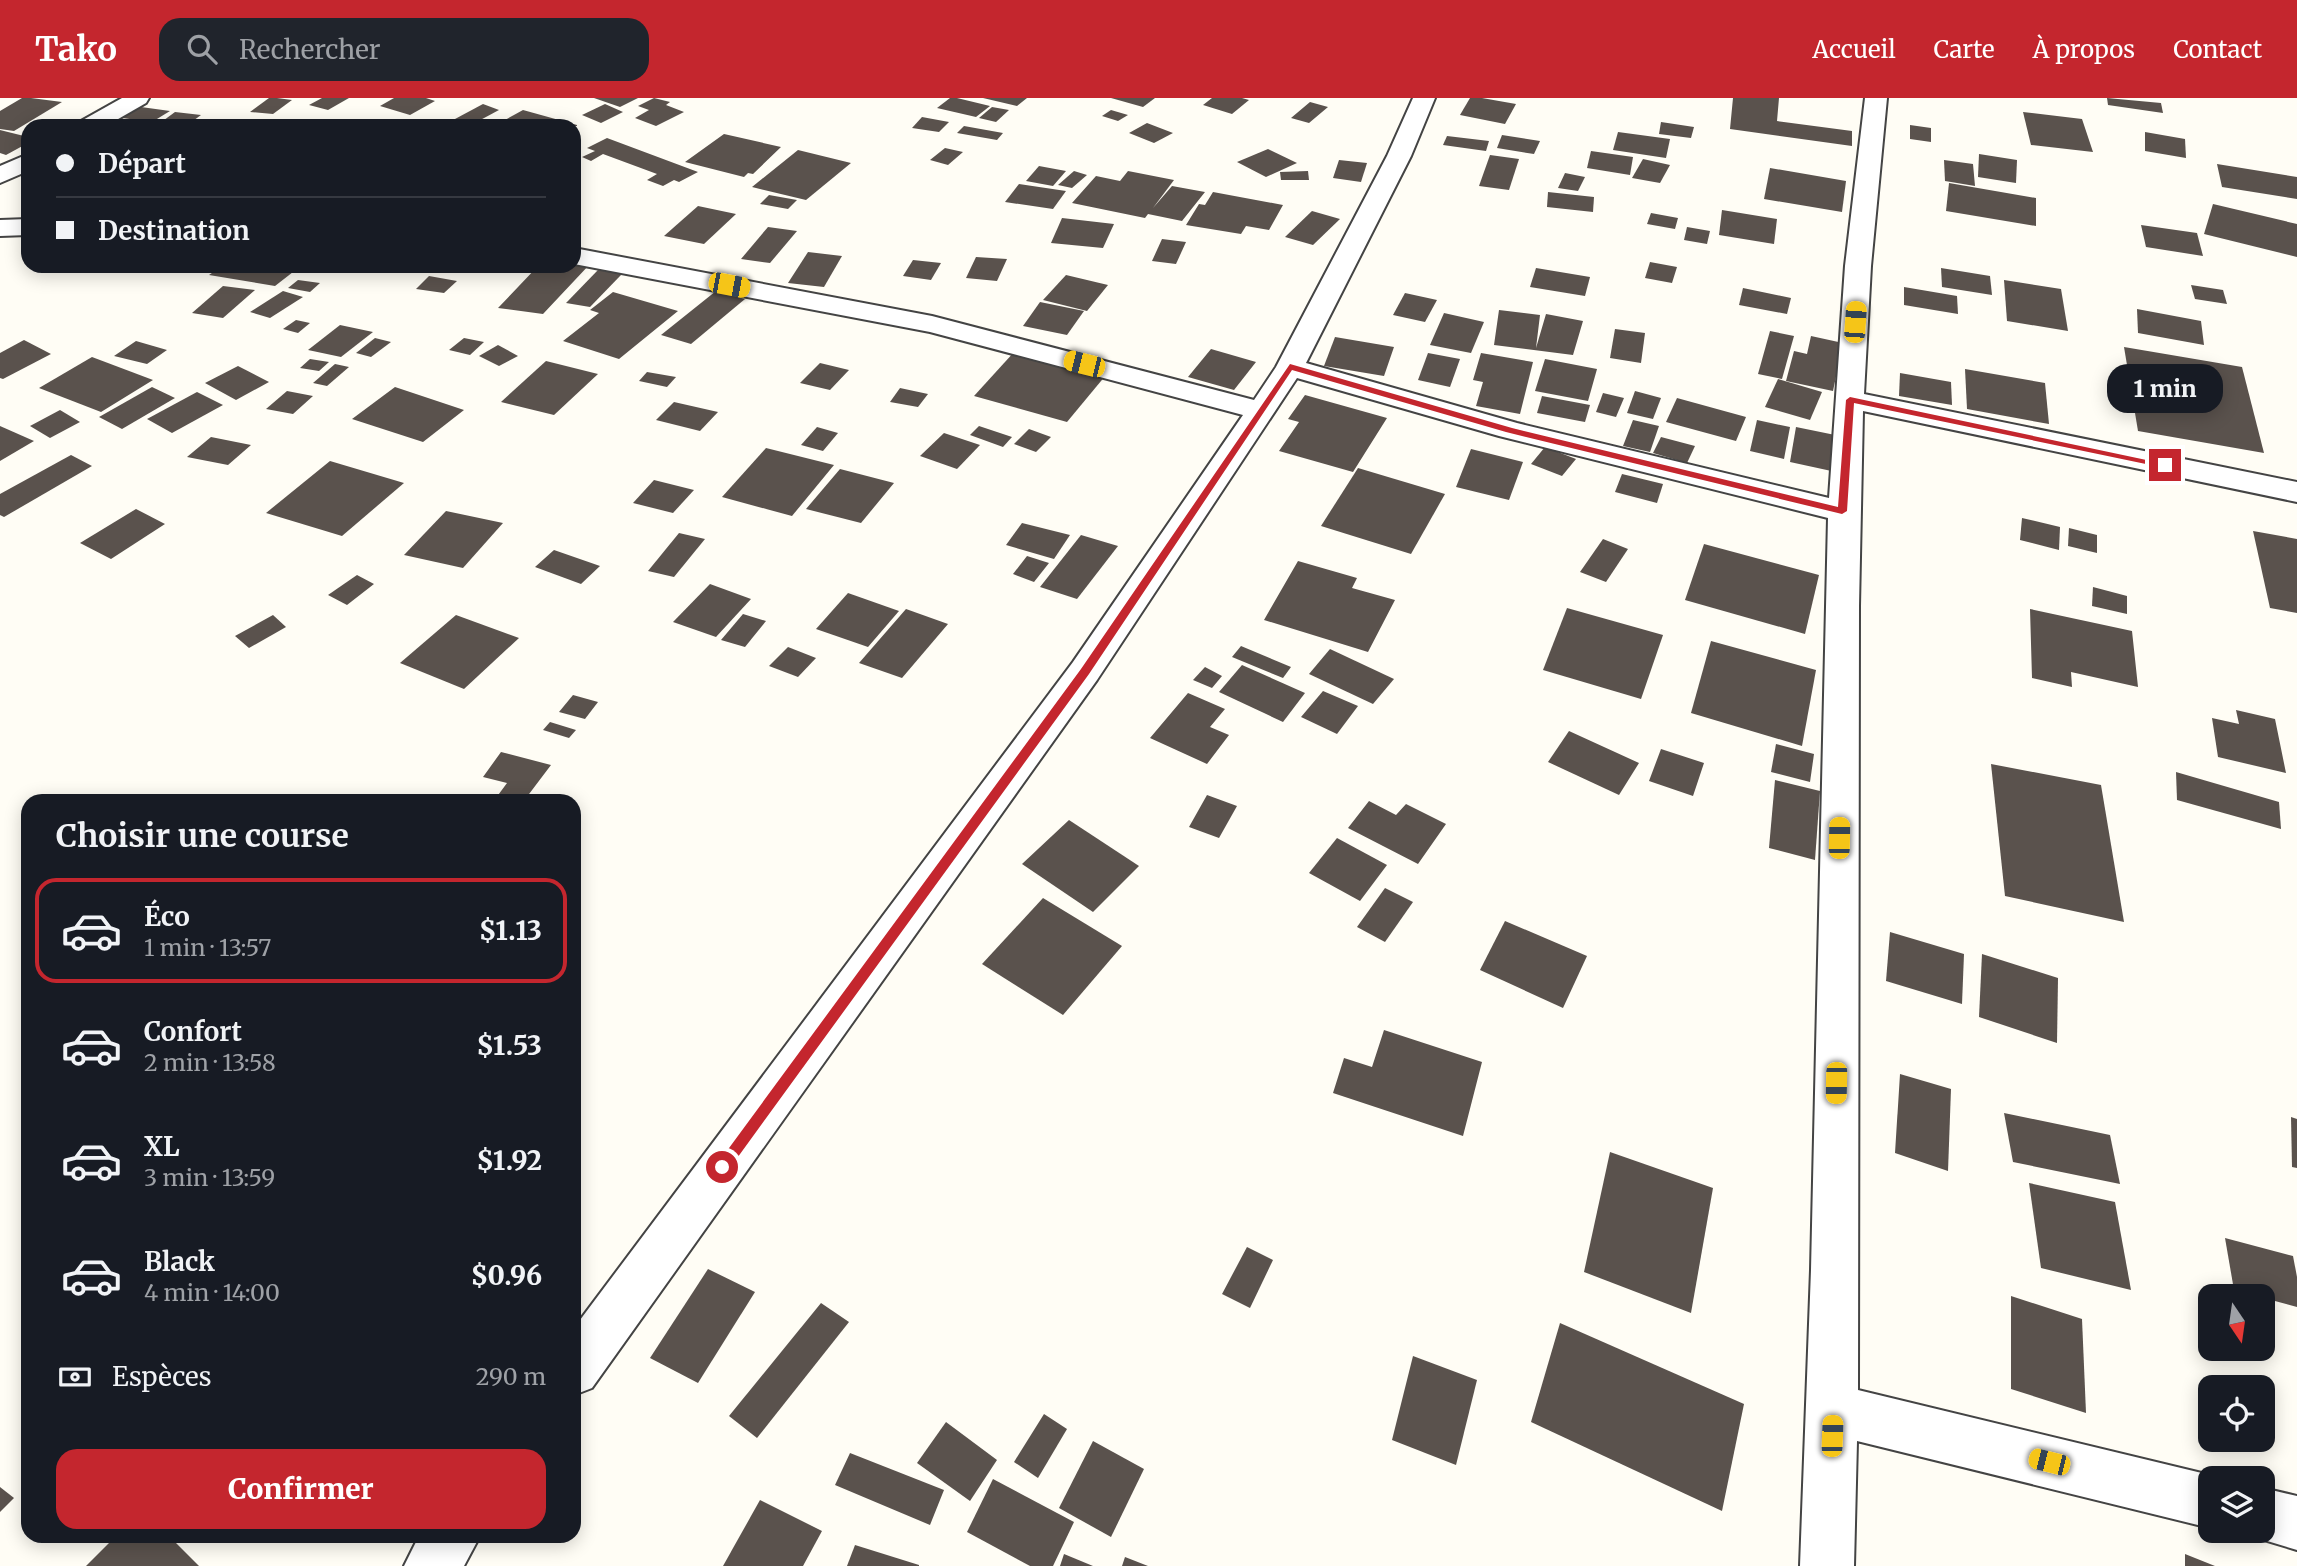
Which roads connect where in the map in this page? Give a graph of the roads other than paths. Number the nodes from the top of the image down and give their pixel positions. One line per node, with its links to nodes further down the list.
1 (138, 98): 4 (street)
2 (1424, 98): 10 (street)
3 (1876, 98): 11 (street)
4 (101, 119)
5 (21, 164): 6 (street)
6 (0, 176)
7 (21, 227): 8 (street)
8 (0, 228)
9 (581, 257): 12 (street)
10 (1290, 367): 12 (street); 14 (street)
11 (1850, 400): 13 (street); 14 (street)
12 (1261, 411): 15 (street)
13 (2297, 492)
14 (1842, 511): 16 (street)
15 (581, 1360)
16 (1833, 1410): 17 (street); 22 (street)
17 (2198, 1499)
18 (2275, 1518): 19 (street)
19 (2297, 1523)
20 (448, 1543): 21 (street)
21 (431, 1566)
22 (1827, 1566)

